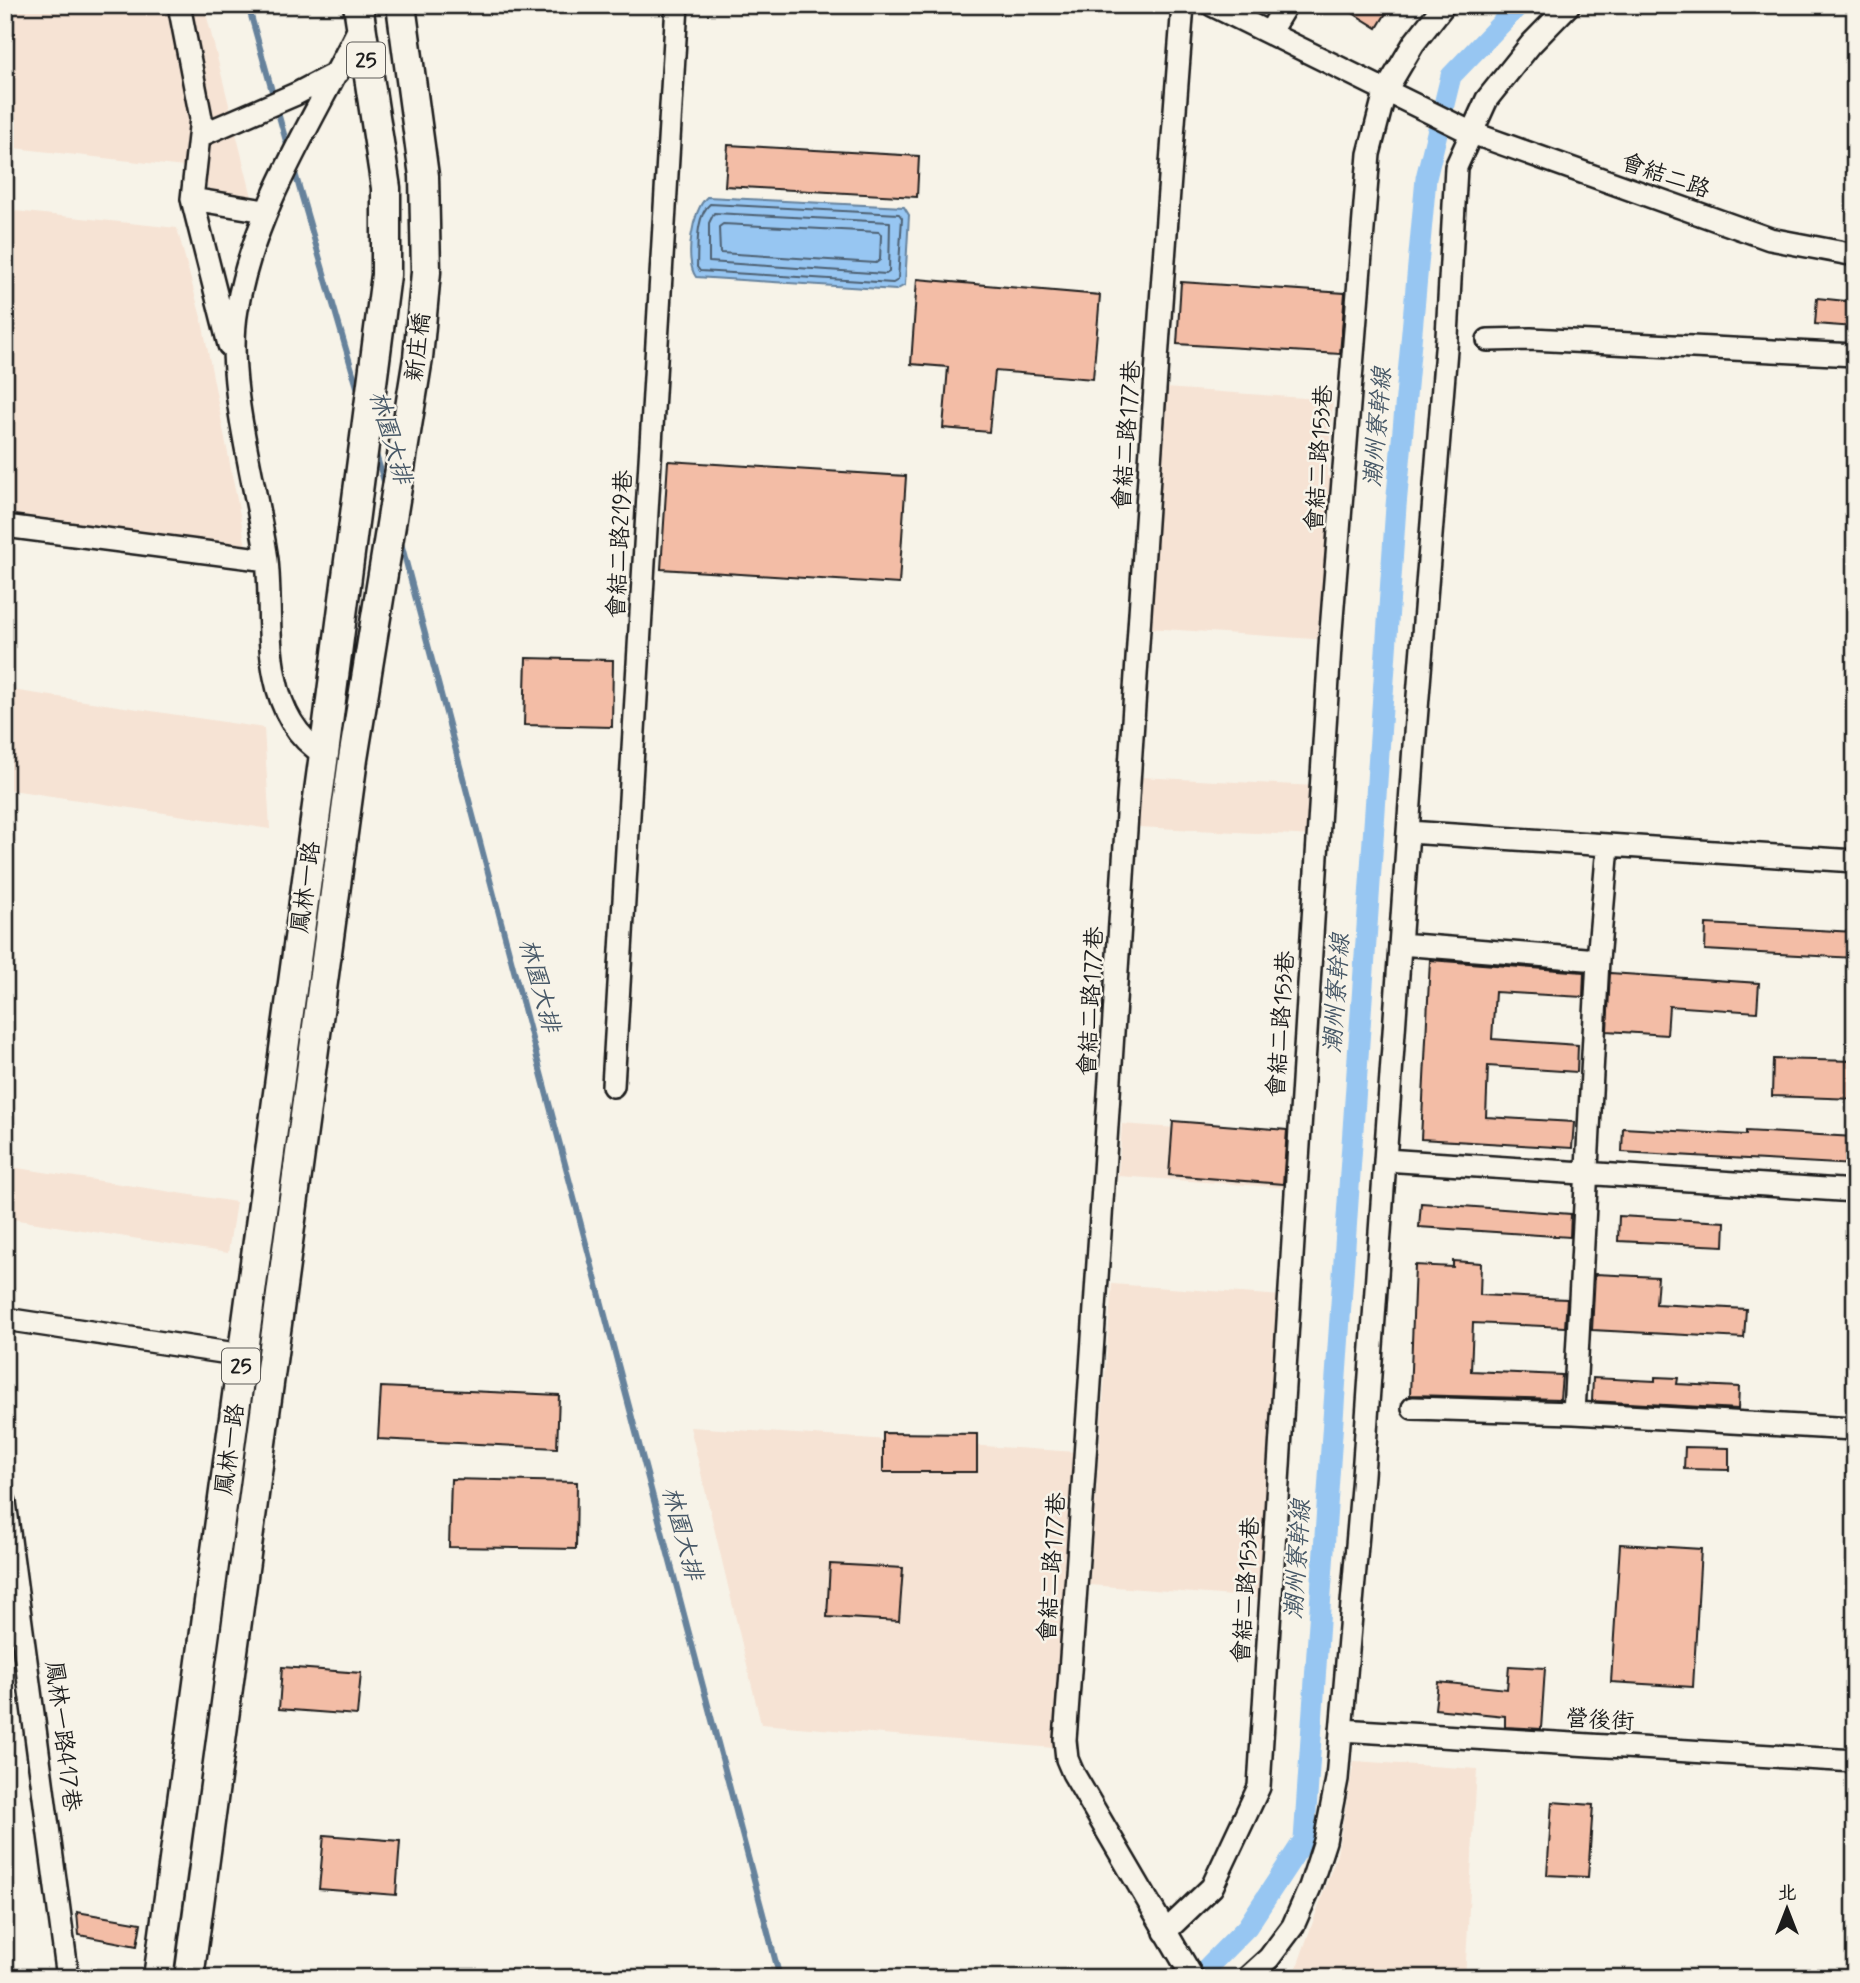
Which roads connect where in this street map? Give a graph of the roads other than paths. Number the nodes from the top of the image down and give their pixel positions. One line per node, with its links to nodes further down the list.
1 (179, 5): 14 (street)
2 (401, 5): 24 (main road, 新庄橋 / 25)
3 (677, 5): 30 (street, 會結二路219巷)
4 (1183, 5): 42 (street, 會結二路177巷)
5 (1212, 5): 10 (street)
6 (1286, 5): 10 (street)
7 (1444, 5): 12 (street, 會結二路153巷)
8 (1569, 5): 13 (street)
9 (359, 14): 11 (street); 23 (main road, 新庄橋 / 25)
10 (1269, 33): 12 (street)
11 (338, 72): 14 (street); 16 (street)
12 (1390, 94): 13 (street, 會結二路); 42 (street, 會結二路153巷)
13 (1468, 131): 17 (street, 會結二路); 25 (street)
14 (199, 136): 15 (street)
15 (192, 199): 16 (street); 20 (street)
16 (265, 211): 20 (street)
17 (1855, 255)
18 (1488, 340): 19 (street)
19 (1855, 355)
20 (235, 371): 22 (street)
21 (5, 526): 22 (street)
22 (267, 560): 23 (street)
23 (324, 754): 35 (main road, 鳳林一路 / 25)
24 (353, 759): 46 (main road, 鳳林一路 / 25)
25 (1408, 832): 26 (street); 28 (street)
26 (1608, 846): 27 (street); 29 (street)
27 (1855, 860)
28 (1401, 944): 29 (street); 31 (street)
29 (1598, 960): 32 (street)
30 (613, 1086)
31 (1385, 1160): 32 (street); 40 (street)
32 (1587, 1175): 33 (street); 37 (street)
33 (1855, 1191)
34 (5, 1319): 35 (street)
35 (242, 1356): 45 (main road, 鳳林一路 / 25)
36 (1413, 1408): 37 (street)
37 (1574, 1413): 38 (street)
38 (1855, 1424)
39 (5, 1502): 44 (street, 鳳林一路417巷)
40 (1341, 1730): 41 (street, 營後街); 47 (street)
41 (1855, 1761)
42 (1165, 1932): 43 (street, 會結二路177巷)
43 (1190, 1973)
44 (68, 1978)
45 (158, 1978)
46 (189, 1978)
47 (1247, 1978)

